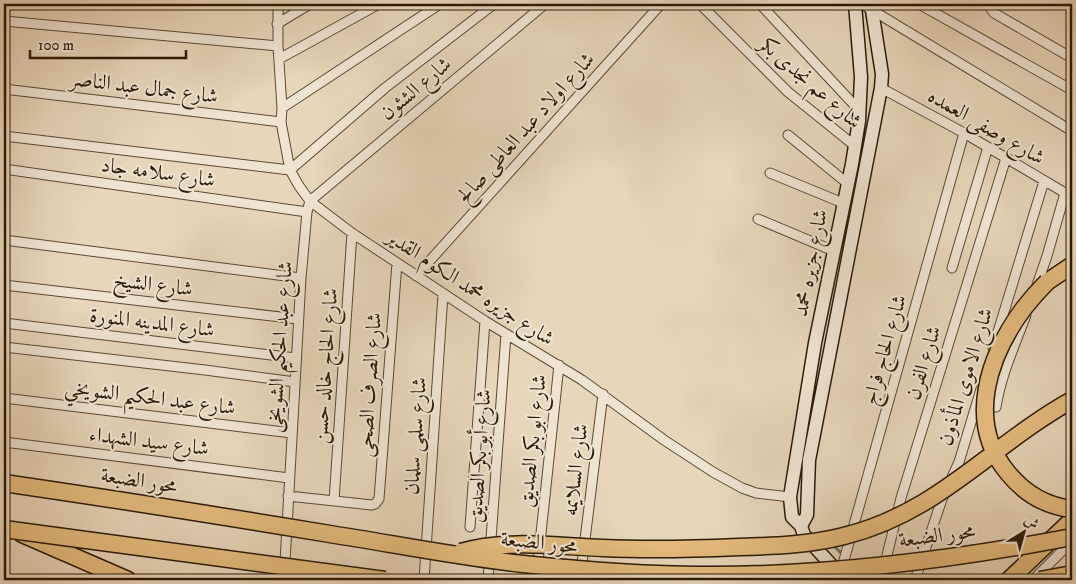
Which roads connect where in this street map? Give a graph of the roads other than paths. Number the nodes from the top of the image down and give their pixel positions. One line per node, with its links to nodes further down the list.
1 (278, 4): 15 (street, شارع جزيره محمد الكوم القدير)
2 (310, 4): 15 (street)
3 (379, 4): 18 (street)
4 (440, 4): 22 (street)
5 (494, 4): 33 (street)
6 (545, 4): 38 (street, شارع الشئون)
7 (661, 4): 48 (street, شارع اولاد عبد العاطى صالح)
8 (700, 4): 29 (street, شارع عم نجدى بكر)
9 (760, 4): 23 (street)
10 (855, 4): 23 (main road, شارع جزيره محمد)
11 (918, 4): 21 (street)
12 (990, 4): 17 (street)
13 (868, 6): 19 (main road, شارع جزيره محمد); 25 (street)
14 (4, 21): 16 (street)
15 (277, 24): 16 (street, شارع جزيره محمد الكوم القدير)
16 (278, 46): 18 (street, شارع جزيره محمد الكوم القدير)
17 (1072, 58)
18 (278, 59): 22 (street, شارع جزيره محمد الكوم القدير)
19 (881, 88): 26 (street, شارع وصفى العمده); 73 (main road, شارع جزيره محمد)
20 (4, 89): 24 (street, شارع جمال عبد الناصر)
21 (1072, 90)
22 (282, 108): 24 (street, شارع جزيره محمد الكوم القدير)
23 (860, 110): 29 (main road, شارع جزيره محمد)
24 (281, 122): 33 (street, شارع جزيره محمد الكوم القدير)
25 (1072, 131)
26 (964, 133): 30 (street, شارع وصفى العمده); 81 (street, شارع الحاج فراج)
27 (788, 135): 36 (street)
28 (4, 136): 33 (street)
29 (855, 146): 36 (main road, شارع جزيره محمد)
30 (988, 147): 31 (street, شارع وصفى العمده); 47 (street)
31 (1006, 158): 35 (street, شارع وصفى العمده); 89 (street, شارع الفرن)
32 (4, 170): 40 (street, شارع سلامه جاد)
33 (290, 170): 38 (street, شارع جزيره محمد الكوم القدير)
34 (770, 173): 39 (street)
35 (1044, 181): 37 (street, شارع وصفى العمده); 90 (street, شارع الاموى المأذون)
36 (847, 183): 39 (main road, شارع جزيره محمد)
37 (1068, 195): 63 (street)
38 (310, 201): 40 (street, شارع عبد الحكيم الشويخى); 42 (street, شارع جزيره محمد الكوم القدير)
39 (843, 203): 44 (main road, شارع جزيره محمد)
40 (307, 212): 49 (street, شارع عبد الحكيم الشويخى)
41 (758, 219): 44 (street)
42 (352, 233): 45 (street, شارع جزيره محمد الكوم القدير); 70 (street, شارع الحاج خالد حسن)
43 (4, 240): 49 (street)
44 (834, 251): 69 (main road, شارع جزيره محمد)
45 (397, 263): 48 (street, شارع جزيره محمد الكوم القدير); 70 (street, شارع الصرف الصحى)
46 (1072, 265): 71 (highway, bridge)
47 (952, 268)
48 (416, 276): 51 (street, شارع جزيره محمد الكوم القدير)
49 (301, 278): 52 (street, شارع عبد الحكيم الشويخى)
50 (4, 285): 52 (street, شارع الشيخ)
51 (442, 294): 53 (street, شارع جزيره محمد الكوم القدير); 85 (street, شارع سلمى سلمان)
52 (298, 319): 57 (street, شارع عبد الحكيم الشويخى)
53 (485, 321): 55 (street, شارع جزيره محمد الكوم القدير); 74 (street)
54 (4, 323): 57 (street, شارع المدينه المنورة)
55 (506, 334): 58 (street, شارع جزيره محمد الكوم القدير); 86 (street, شارع أبو بكر الصديق)
56 (4, 346): 59 (street)
57 (296, 358): 59 (street, شارع عبد الحكيم الشويخى)
58 (559, 365): 60 (street, شارع جزيره محمد الكوم القدير); 87 (street, شارع ابو بكر الصديق)
59 (295, 382): 64 (street, شارع عبد الحكيم الشويخى)
60 (602, 394): 69 (street, شارع جزيره محمد الكوم القدير); 88 (street, شارع السلايمه)
61 (4, 398): 64 (street, شارع عبد الحكيم الشويخي)
62 (1072, 400): 78 (highway, bridge)
63 (996, 407)
64 (292, 432): 66 (street, شارع عبد الحكيم الشويخى)
65 (4, 442): 66 (street, شارع سيد الشهداء)
66 (289, 478): 68 (street, شارع عبد الحكيم الشويخى)
67 (4, 483): 78 (highway, محور الضبعة, bridge)
68 (288, 496): 70 (street); 83 (street, شارع عبد الحكيم الشويخى)
69 (790, 498): 73 (main road, شارع جزيره محمد)
70 (334, 501)
71 (1072, 509)
72 (1072, 520): 91 (highway, bridge)
73 (801, 526): 81 (main road, شارع جزيره محمد)
74 (470, 527)
75 (10, 530): 82 (highway); 84 (highway, bridge)
76 (1072, 537): 78 (highway, محور الضبعة, bridge)
77 (1072, 541): 92 (street)
78 (454, 554)
79 (1072, 568): 94 (highway, bridge)
80 (1072, 574): 93 (highway, bridge)
81 (843, 578)
82 (128, 580)
83 (284, 580)
84 (385, 580)
85 (424, 580)
86 (488, 580)
87 (536, 580)
88 (580, 580)
89 (881, 580)
90 (915, 580)
91 (1009, 580)
92 (1033, 580)
93 (1040, 580)
94 (1060, 580)

